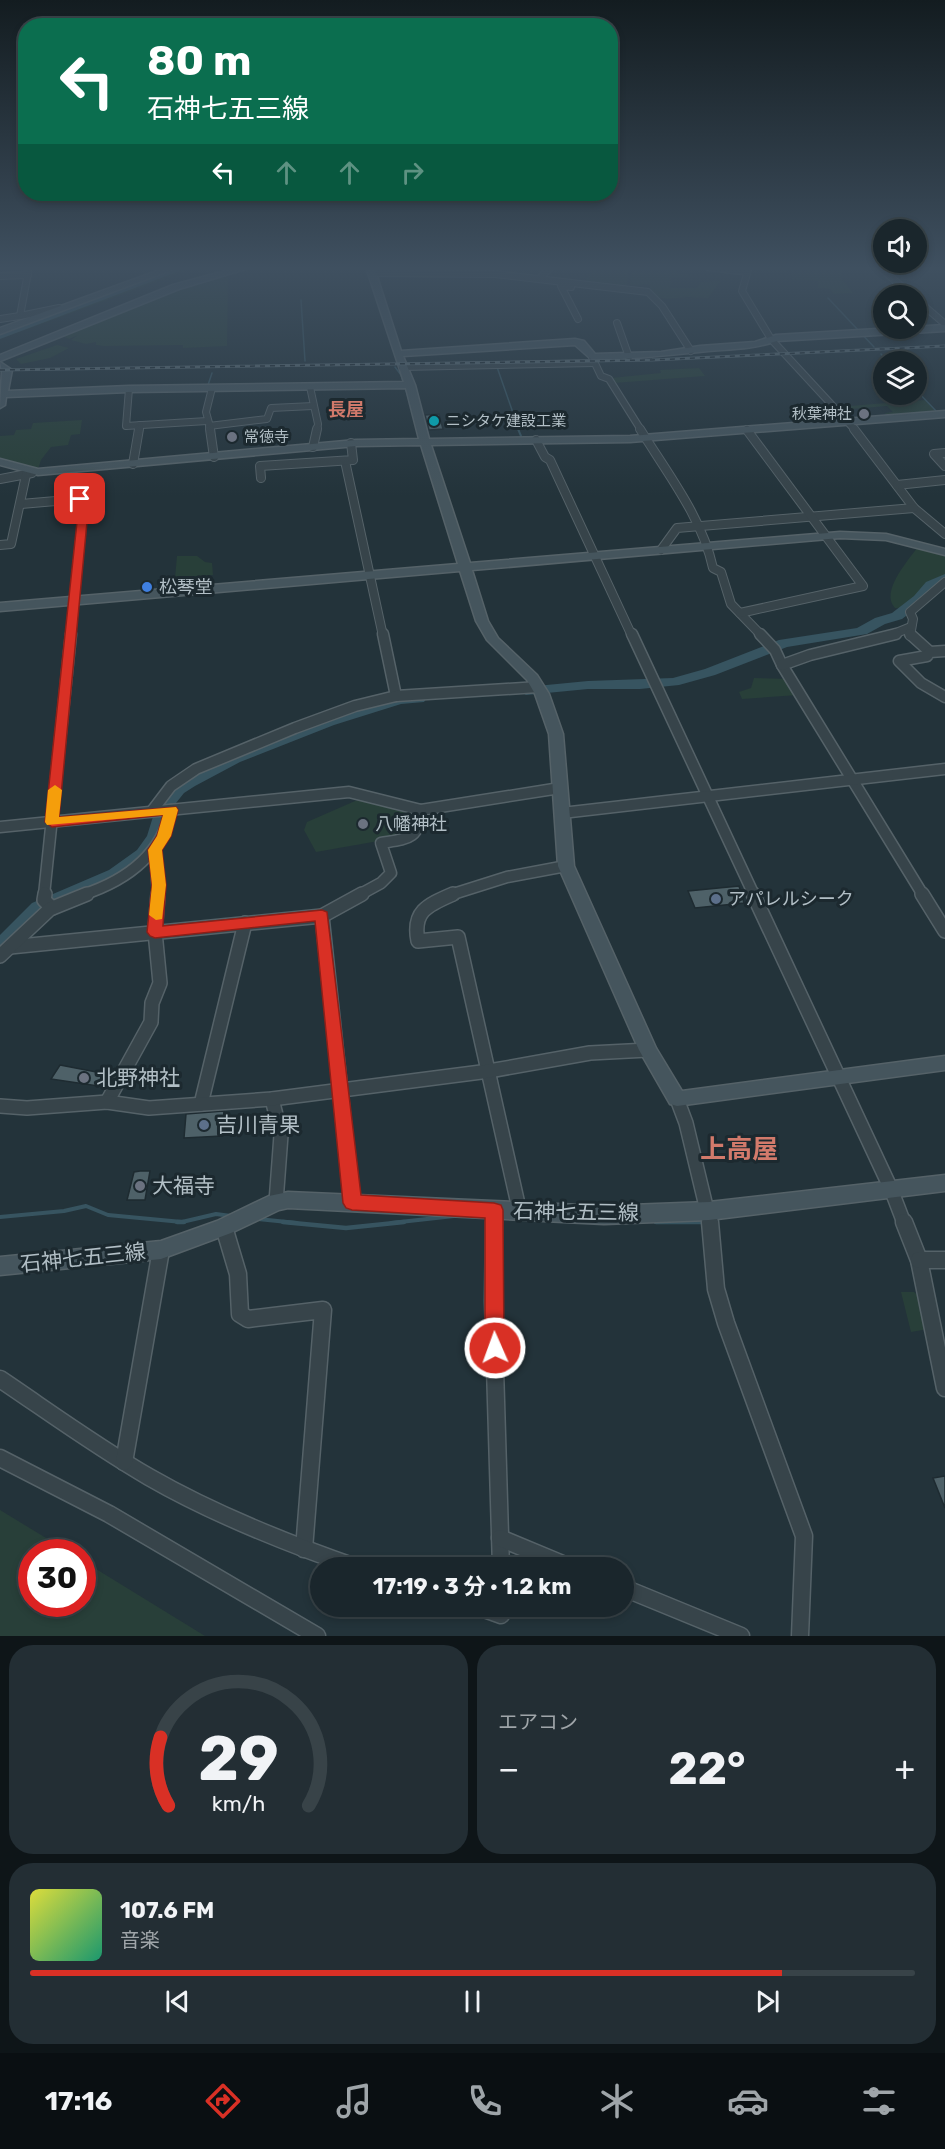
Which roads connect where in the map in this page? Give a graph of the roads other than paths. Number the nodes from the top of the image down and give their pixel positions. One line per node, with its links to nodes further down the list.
1 (34, 343): 11 (street)
2 (394, 343): 10 (street)
3 (555, 343): 10 (street)
4 (581, 343): 13 (street)
5 (624, 343): 12 (street)
6 (686, 343): 9 (street)
7 (760, 343): 9 (street)
8 (775, 343): 24 (street)
9 (691, 351): 12 (street)
10 (398, 354): 14 (street)
11 (0, 357)
12 (629, 357): 13 (street)
13 (593, 360): 14 (street); 28 (street)
14 (402, 367): 16 (street)
15 (2, 370): 20 (street)
16 (410, 385): 17 (street); 30 (street)
17 (310, 387): 18 (street); 22 (street)
18 (212, 388): 19 (street); 25 (street)
19 (129, 389): 20 (street); 26 (street)
20 (3, 394): 21 (street)
21 (0, 405)
22 (313, 406): 25 (street); 32 (street)
23 (943, 416): 24 (street)
24 (848, 421): 27 (street); 44 (street)
25 (208, 423): 26 (street); 34 (street)
26 (140, 425): 37 (street)
27 (747, 429): 28 (street); 47 (street)
28 (645, 437): 29 (street); 48 (street)
29 (536, 440): 30 (street); 55 (street)
30 (426, 441): 31 (street); 56 (street)
31 (351, 443): 32 (street); 35 (street)
32 (313, 447): 34 (street)
33 (945, 453): 38 (street)
34 (214, 457): 37 (street)
35 (345, 461): 41 (street); 57 (street)
36 (0, 462): 39 (street)
37 (134, 464): 39 (street)
38 (945, 466)
39 (38, 472): 40 (street)
40 (26, 475): 42 (street); 45 (street)
41 (261, 478)
42 (0, 479)
43 (945, 480): 44 (street)
44 (897, 485): 46 (street)
45 (21, 504): 51 (street); 59 (street)
46 (914, 508): 47 (street); 49 (street)
47 (812, 516): 48 (street); 50 (street)
48 (700, 526): 52 (street); 53 (street)
49 (945, 534)
50 (826, 536): 52 (street); 54 (street); 61 (street)
51 (0, 545)
52 (709, 546): 53 (street); 61 (street)
53 (661, 550): 55 (street)
54 (945, 552)
55 (595, 556): 56 (street); 72 (street)
56 (465, 568): 57 (street); 66 (street)
57 (370, 575): 59 (street); 67 (street)
58 (945, 582): 62 (street)
59 (72, 601): 60 (street); 77 (street)
60 (0, 607)
61 (740, 613): 65 (street)
62 (911, 627): 64 (street); 65 (street)
63 (945, 651): 64 (street)
64 (930, 652): 68 (street)
65 (782, 665): 70 (street)
66 (540, 690): 67 (street); 71 (street)
67 (396, 696): 75 (street)
68 (945, 698)
69 (945, 769): 70 (street)
70 (852, 779): 72 (street); 84 (street)
71 (560, 788): 74 (street); 76 (street)
72 (707, 796): 76 (street); 91 (street)
73 (171, 810): 74 (street); 75 (street); 79 (street)
74 (421, 810): 82 (street)
75 (152, 811): 77 (street)
76 (562, 813): 80 (street)
77 (52, 822): 78 (street); 81 (street)
78 (0, 827)
79 (155, 850): 81 (street); 85 (street)
80 (566, 866): 88 (street); 90 (street)
81 (49, 905): 86 (street)
82 (322, 916): 83 (street); 92 (street)
83 (245, 923): 85 (street); 96 (street)
84 (945, 931)
85 (155, 932): 86 (street); 95 (street)
86 (10, 947): 87 (street)
87 (0, 956)
88 (648, 1050): 90 (street); 94 (street)
89 (945, 1063): 91 (street)
90 (489, 1071): 92 (street); 104 (street)
91 (839, 1078): 94 (street); 99 (street)
92 (341, 1090): 93 (street); 101 (street)
93 (272, 1099): 96 (street); 100 (street)
94 (677, 1100): 103 (street)
95 (107, 1102): 96 (street); 97 (street)
96 (201, 1104)
97 (0, 1106)
98 (945, 1182): 99 (street, 石神七五三線)
99 (891, 1190): 103 (street, 石神七五三線); 107 (street)
100 (276, 1202): 101 (street, 石神七五三線); 105 (street, 石神七五三線)
101 (352, 1203): 102 (street, 石神七五三線)
102 (494, 1210): 104 (street, 石神七五三線); 114 (street)
103 (709, 1211): 104 (street, 石神七五三線); 122 (street)
104 (520, 1212)
105 (224, 1227): 106 (street, 石神七五三線); 115 (street)
106 (161, 1250): 109 (street, 石神七五三線); 113 (street)
107 (919, 1260): 108 (street); 111 (street)
108 (945, 1260)
109 (0, 1266)
110 (0, 1379): 113 (street)
111 (945, 1388)
112 (0, 1458): 120 (street)
113 (124, 1462): 115 (street)
114 (501, 1538): 117 (street); 118 (street)
115 (304, 1549): 116 (street)
116 (327, 1557)
117 (501, 1557)
118 (546, 1557)
119 (634, 1592): 121 (street)
120 (317, 1636)
121 (741, 1636)
122 (800, 1636)

